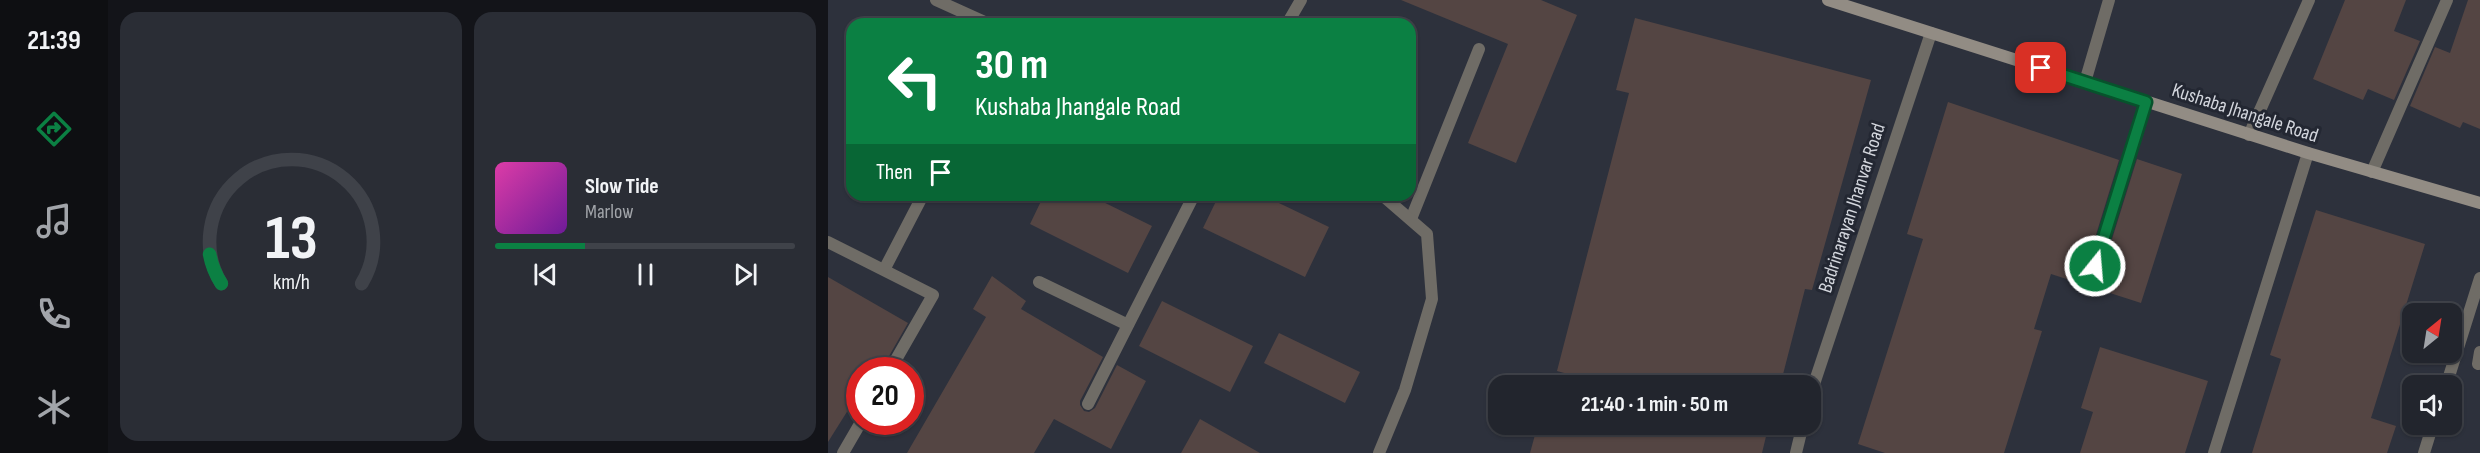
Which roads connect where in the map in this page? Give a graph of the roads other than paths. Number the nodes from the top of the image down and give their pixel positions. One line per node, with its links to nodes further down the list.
1 (936, 0): 7 (street)
2 (1301, 0): 8 (street)
3 (1828, 0): 9 (street, Kushaba Jhangale Road)
4 (2109, 0): 11 (street)
5 (2308, 0): 13 (street)
6 (2447, 0): 15 (street)
7 (976, 18)
8 (1290, 18)
9 (1931, 33): 11 (street, Kushaba Jhangale Road); 28 (street, Badrinarayan Jhanvar Road)
10 (1479, 49): 20 (street)
11 (2085, 82): 12 (street, Kushaba Jhangale Road)
12 (2146, 102): 13 (street, Kushaba Jhangale Road); 22 (street)
13 (2249, 135): 14 (street, Kushaba Jhangale Road)
14 (2308, 153): 15 (street, Kushaba Jhangale Road); 37 (street)
15 (2372, 172): 19 (street, Kushaba Jhangale Road)
16 (920, 201): 23 (street)
17 (1191, 201): 26 (street)
18 (1389, 201): 20 (street)
19 (2480, 203)
20 (1411, 219): 35 (street)
21 (828, 242): 23 (street)
22 (2095, 266)
23 (884, 270): 27 (street)
24 (2480, 278): 29 (street)
25 (1039, 282): 26 (street)
26 (1128, 325): 30 (street)
27 (897, 357)
28 (1817, 375)
29 (2449, 375)
30 (1088, 405)
31 (853, 435): 34 (street)
32 (1800, 435): 36 (street)
33 (2430, 435): 38 (street)
34 (843, 453)
35 (1379, 453)
36 (1796, 453)
37 (2214, 453)
38 (2424, 453)

